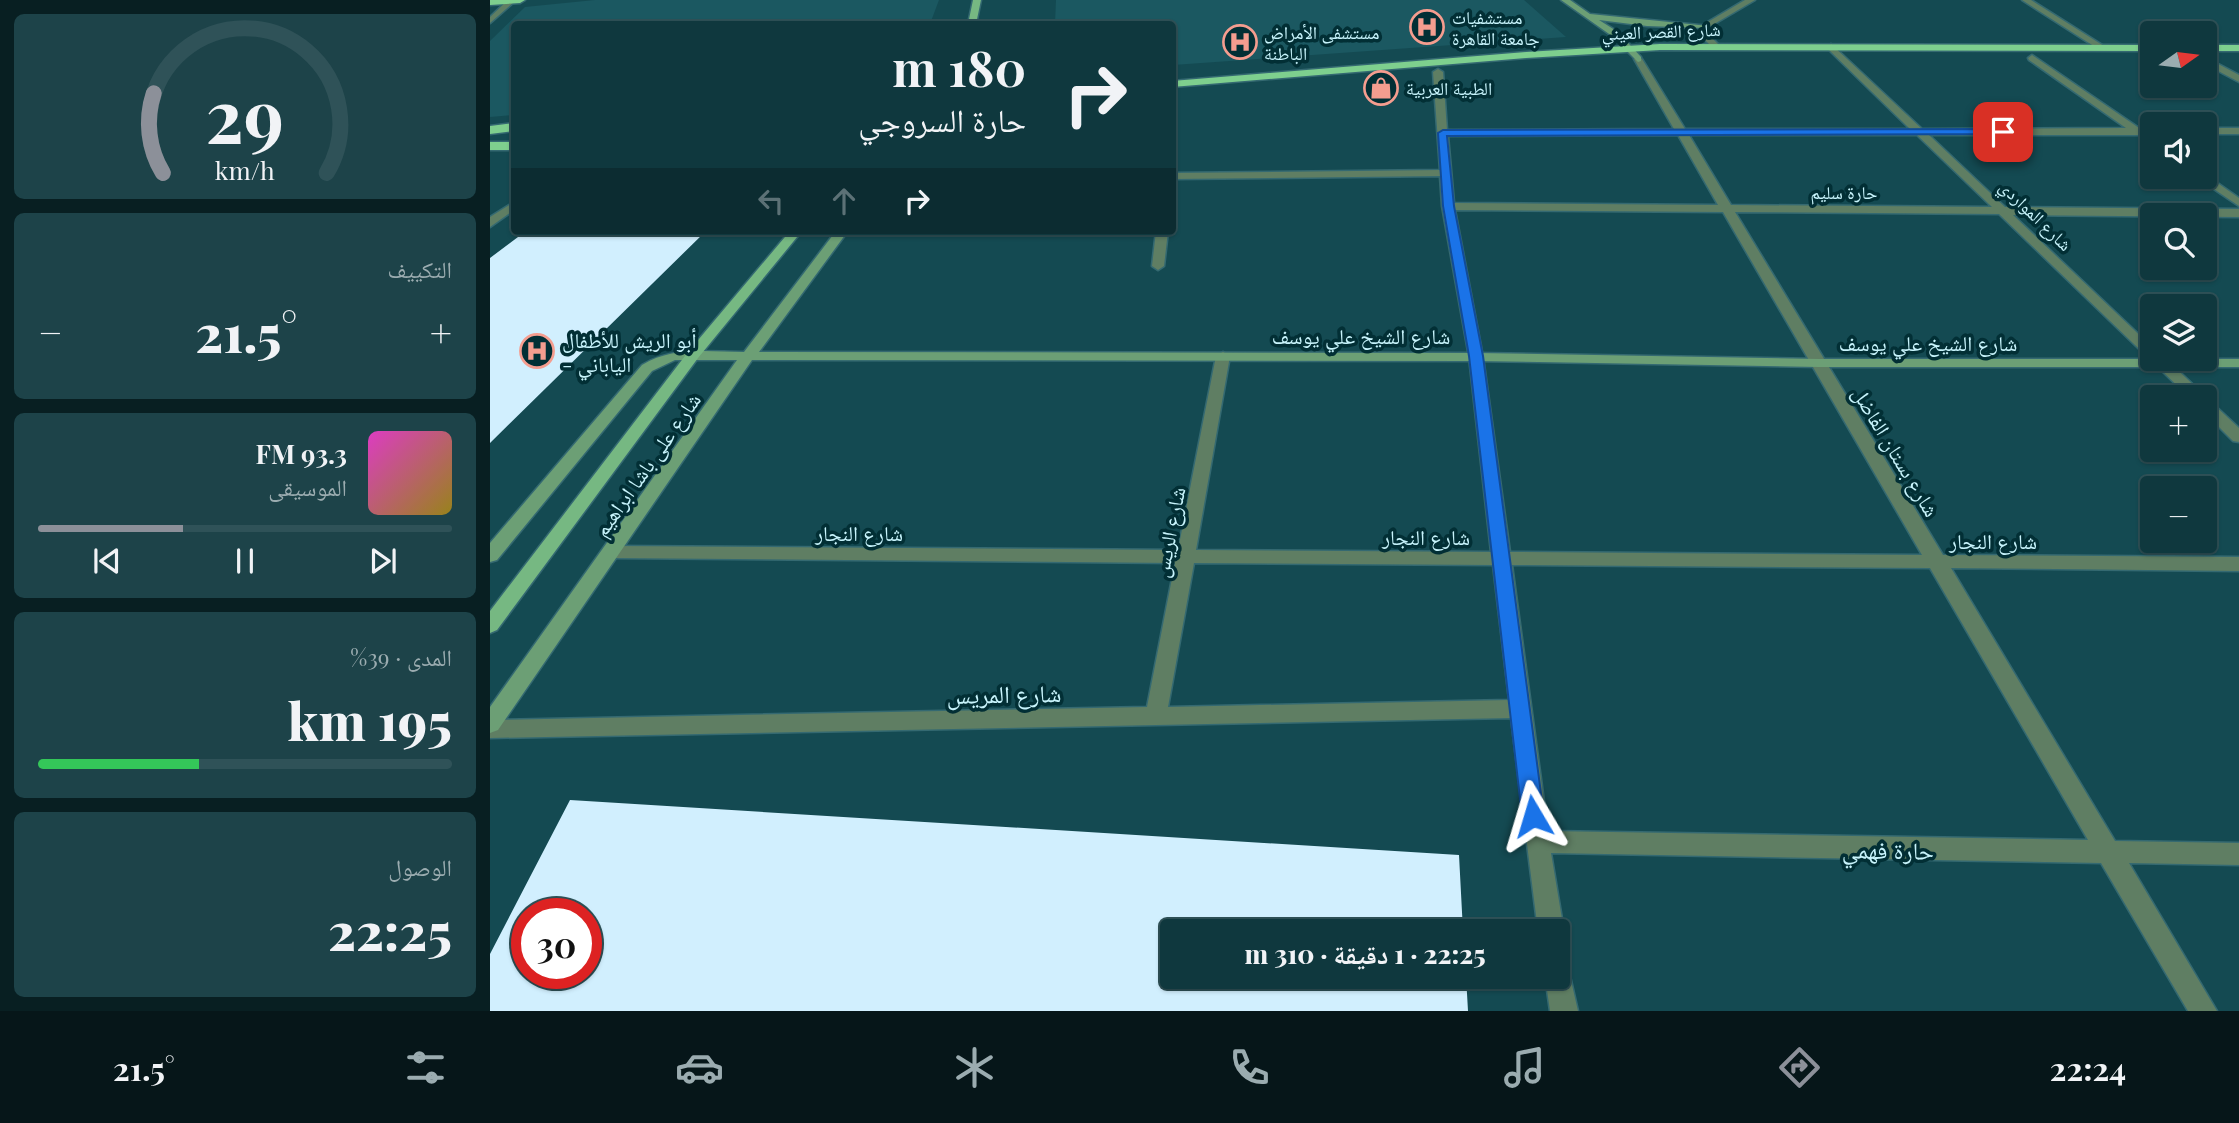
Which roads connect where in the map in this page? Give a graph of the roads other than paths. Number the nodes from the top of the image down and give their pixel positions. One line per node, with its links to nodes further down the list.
1 (520, 0): 6 (highway)
2 (977, 0): 10 (main road)
3 (1565, 0): 8 (street)
4 (1751, 0): 11 (street)
5 (2026, 0): 15 (street)
6 (511, 1): 7 (highway); 9 (street)
7 (490, 2)
8 (1591, 16): 11 (street); 12 (street)
9 (490, 21)
10 (973, 21)
11 (1705, 26): 13 (street)
12 (1610, 30): 19 (highway); 20 (street)
13 (1716, 46): 14 (highway, شارع القصر العيني); 20 (highway, شارع القصر العيني)
14 (1831, 47): 15 (highway, شارع القصر العيني); 21 (street, شارع المواردي)
15 (2103, 48): 16 (highway, شارع القصر العيني)
16 (2140, 48)
17 (2217, 48): 18 (highway)
18 (2239, 48)
19 (1591, 51): 20 (highway, شارع القصر العيني); 29 (highway, شارع القصر العيني)
20 (1633, 53): 21 (highway, شارع القصر العيني); 27 (highway, شارع القصر العيني); 39 (street, شارع بستان الفاضل)
21 (1843, 58): 22 (highway, شارع القصر العيني); 37 (street, شارع المواردي)
22 (2032, 58): 23 (highway, شارع القصر العيني); 33 (street)
23 (2140, 58)
24 (2217, 59): 25 (highway)
25 (2239, 59)
26 (2217, 66): 28 (street)
27 (1438, 72): 30 (highway, شارع القصر العيني); 38 (street)
28 (2239, 79)
29 (1176, 84)
30 (1176, 95)
31 (511, 127): 32 (highway)
32 (490, 130)
33 (2136, 131): 34 (street); 37 (street); 40 (street)
34 (2140, 131)
35 (2217, 131): 36 (street)
36 (2239, 131)
37 (1923, 132): 39 (street); 50 (street, شارع المواردي)
38 (1443, 133): 39 (street); 43 (street)
39 (1682, 133): 49 (street, شارع بستان الفاضل)
40 (2140, 134)
41 (490, 146): 42 (highway)
42 (511, 146)
43 (1446, 173): 44 (street); 47 (street)
44 (1176, 176)
45 (2217, 188): 46 (street)
46 (2239, 203)
47 (1448, 206): 49 (street, حارة سليم); 61 (street)
48 (511, 207): 52 (street)
49 (1727, 209): 50 (street, حارة سليم); 64 (street, شارع بستان الفاضل)
50 (2004, 211): 51 (street, حارة سليم); 57 (street, شارع المواردي)
51 (2239, 213)
52 (490, 223)
53 (793, 235): 58 (main road, شارع على باشا ابراهيم)
54 (839, 235): 59 (street, شارع على باشا ابراهيم)
55 (1161, 235): 56 (street)
56 (1158, 266)
57 (2140, 343)
58 (693, 355): 59 (street, شارع الشيخ علي يوسف); 71 (street); 76 (main road, شارع على باشا ابراهيم)
59 (748, 356): 60 (street, شارع الشيخ علي يوسف); 70 (street, شارع على باشا ابراهيم)
60 (1223, 356): 61 (street, شارع الشيخ علي يوسف); 72 (street, شارع الريس)
61 (1476, 356): 64 (street, شارع الشيخ علي يوسف); 73 (street)
62 (2140, 359): 64 (street, شارع الشيخ علي يوسف)
63 (2217, 362): 65 (street, شارع الشيخ علي يوسف)
64 (1819, 363): 74 (street, شارع بستان الفاضل)
65 (2239, 363)
66 (2170, 371): 67 (street, شارع المواردي)
67 (2185, 385)
68 (2217, 416): 69 (street)
69 (2239, 437)
70 (613, 552): 72 (street, شارع النجار); 79 (street, شارع على باشا ابراهيم)
71 (490, 555)
72 (1186, 557): 73 (street, شارع النجار); 78 (street, شارع الريس)
73 (1500, 560): 74 (street, شارع النجار); 77 (street)
74 (1937, 563): 75 (street, شارع النجار); 81 (street, شارع بستان الفاضل)
75 (2239, 564)
76 (490, 625)
77 (1520, 709): 78 (street, شارع المريس); 80 (street)
78 (1156, 716): 79 (street, شارع المريس)
79 (490, 727)
80 (1537, 842): 81 (street, حارة فهمي); 83 (street)
81 (2109, 853): 82 (street, حارة فهمي); 86 (street, شارع بستان الفاضل)
82 (2239, 855)
83 (1549, 919)
84 (1561, 989): 85 (street)
85 (1564, 1011)
86 (2203, 1011)

